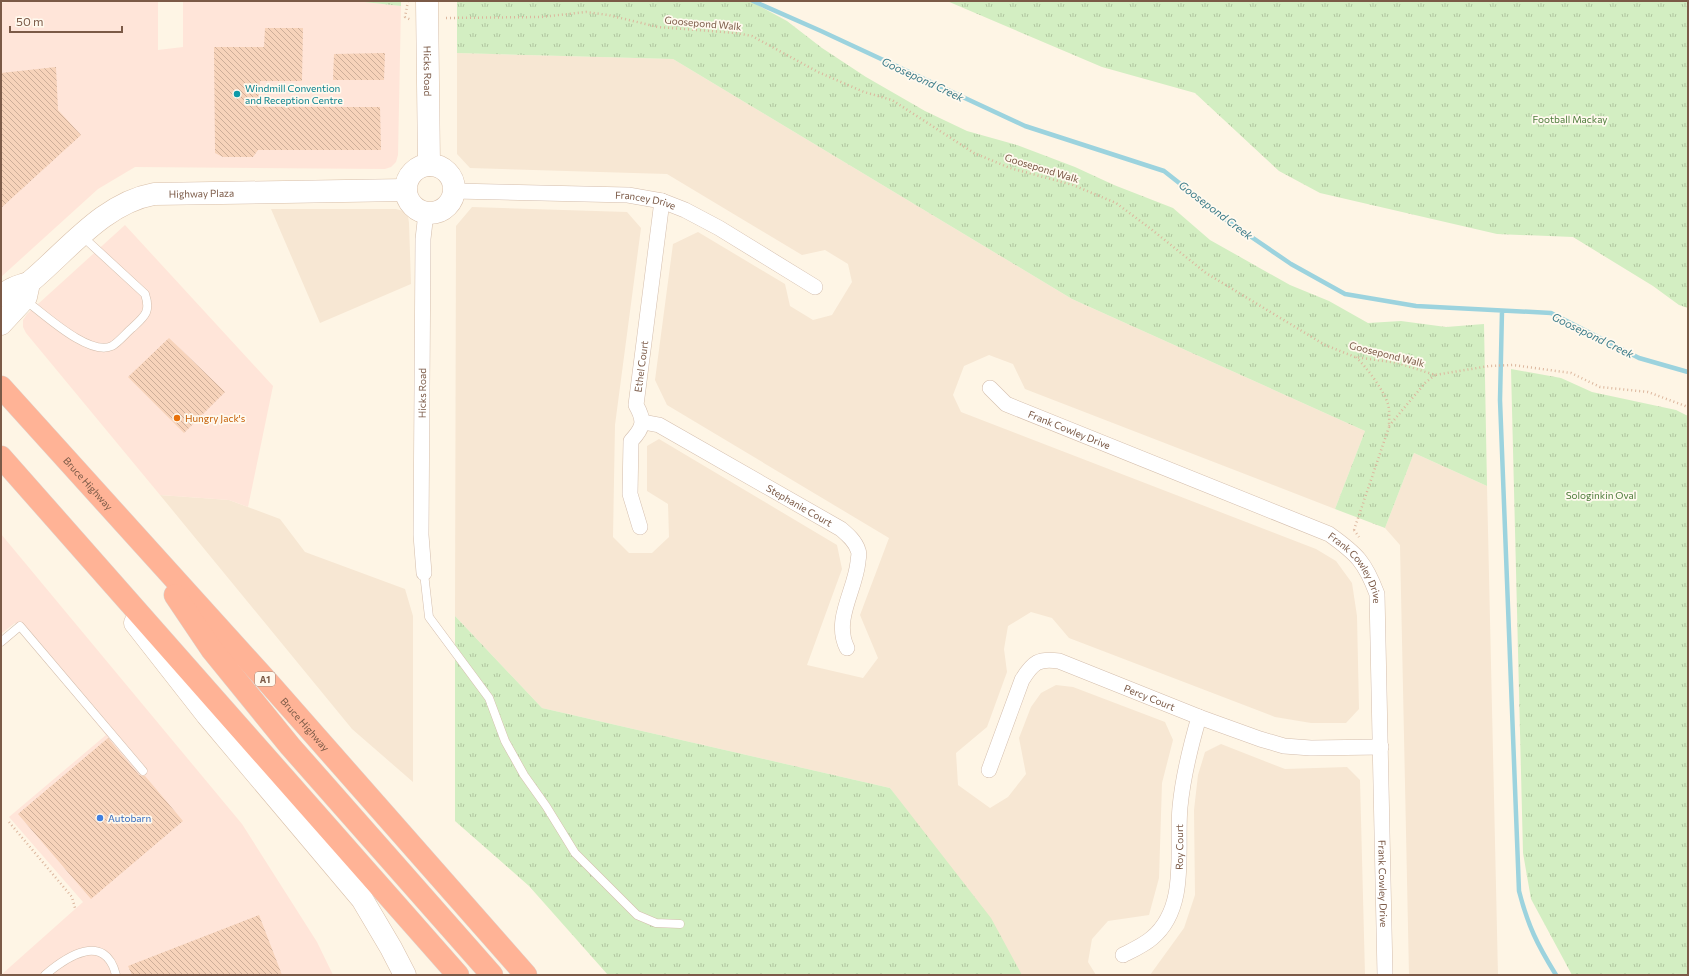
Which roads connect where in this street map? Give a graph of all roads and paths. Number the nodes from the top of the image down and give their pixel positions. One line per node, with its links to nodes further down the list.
1 (427, 1): 3 (street, Hicks Road)
2 (440, 18): 13 (path, Goosepond Walk)
3 (429, 165): 4 (street); 5 (street)
4 (405, 190): 7 (street); 8 (street, Highway Plaza)
5 (454, 191): 6 (street, Francey Drive); 7 (street)
6 (662, 201): 9 (street, Francey Drive); 18 (street, Ethel Court)
7 (426, 213): 25 (street, Hicks Road)
8 (82, 236): 10 (street, Highway Plaza); 10 (lane)
9 (815, 287)
10 (27, 291): 11 (street, Highway Plaza); 12 (street, Highway Plaza)
11 (1, 296)
12 (1, 324)
13 (1355, 356): 14 (path, Goosepond Walk); 19 (path)
14 (1436, 375): 17 (path, Goosepond Walk); 19 (path)
15 (1, 387): 23 (highway, Bruce Highway / A1)
16 (990, 388): 24 (street, Frank Cowley Drive)
17 (1688, 407)
18 (643, 422): 22 (street); 27 (street, Stephanie Court)
19 (1388, 427): 24 (path)
20 (1, 457): 21 (highway)
21 (49, 513): 38 (street); 39 (highway)
22 (640, 527)
23 (141, 544): 40 (highway); 41 (highway, Bruce Highway / A1)
24 (1348, 547): 29 (street, Frank Cowley Drive)
25 (424, 573): 34 (lane)
26 (1, 642): 31 (lane)
27 (847, 648)
28 (1199, 717): 29 (street, Percy Court); 30 (street, Percy Court); 35 (street, Roy Court)
29 (1381, 747): 42 (street, Frank Cowley Drive)
30 (989, 770)
31 (143, 771)
32 (9, 822): 33 (path)
33 (75, 908)
34 (680, 924)
35 (1123, 955)
36 (45, 975): 37 (lane)
37 (116, 975)
38 (405, 975)
39 (458, 975)
40 (492, 975)
41 (526, 975)
42 (1385, 975)

